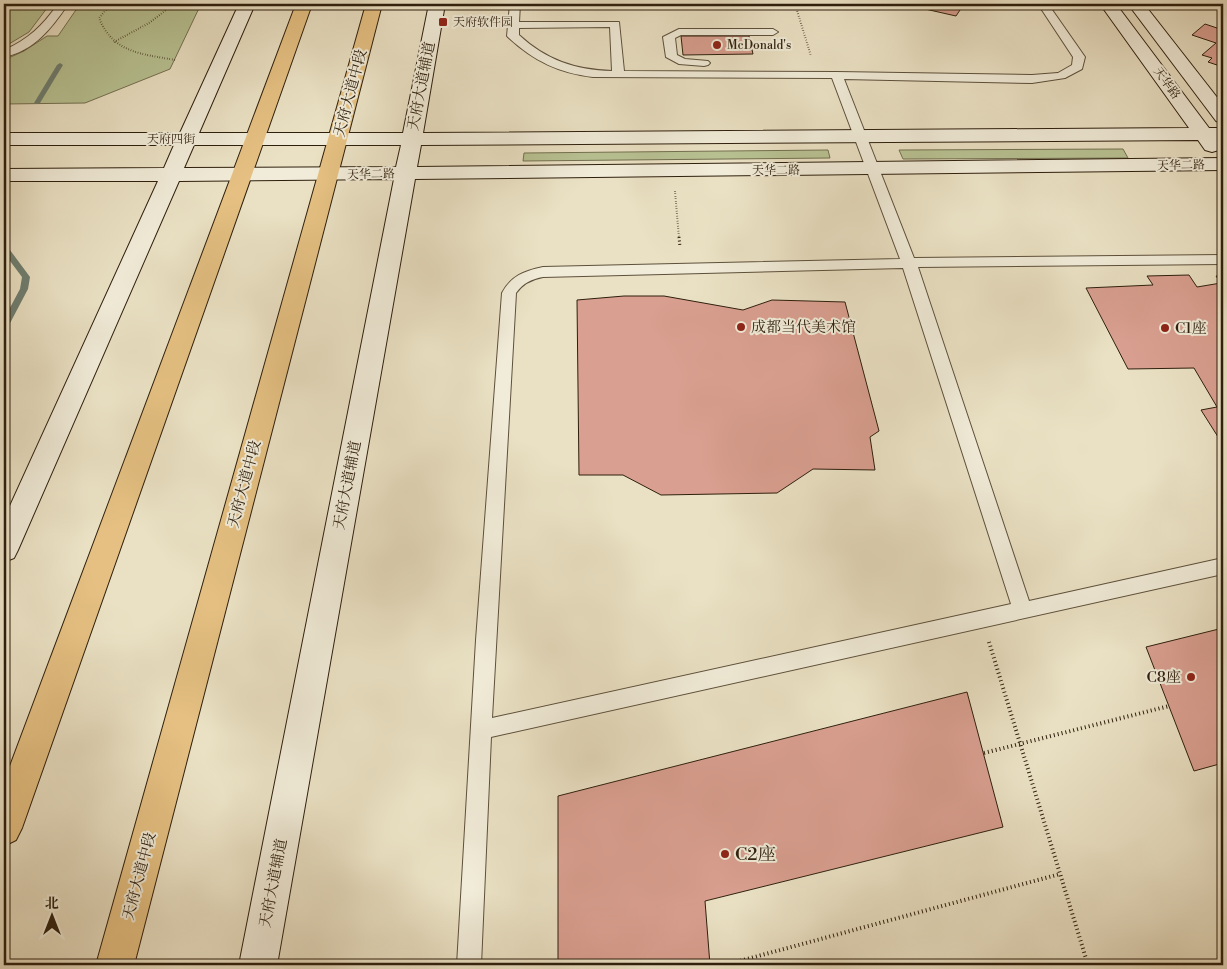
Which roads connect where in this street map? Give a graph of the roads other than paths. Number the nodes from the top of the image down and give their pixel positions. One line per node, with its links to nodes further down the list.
1 (63, 4): 12 (lane)
2 (247, 4): 25 (street)
3 (304, 4): 22 (main road)
4 (374, 4): 23 (main road, 天府大道中段)
5 (437, 4): 26 (street, 天府大道辅道)
6 (515, 4): 10 (lane)
7 (1043, 4): 17 (lane)
8 (1108, 4): 19 (street, 天华路)
9 (1136, 4): 18 (street, 天华路)
10 (514, 24): 16 (lane); 16 (lane)
11 (773, 32): 13 (lane)
12 (4, 54)
13 (712, 63)
14 (731, 63): 15 (lane)
15 (780, 63)
16 (618, 74): 17 (lane)
17 (837, 75): 21 (lane)
18 (1223, 117)
19 (1203, 134): 20 (street); 21 (street); 27 (street, 天华路)
20 (1223, 134)
21 (860, 136): 26 (street); 28 (lane)
22 (255, 138): 23 (street, 天府四街); 25 (street, 天府四街); 31 (main road)
23 (338, 138): 26 (street); 32 (main road, 天府大道中段)
24 (4, 139): 25 (street, 天府四街)
25 (187, 139): 30 (street)
26 (411, 139): 29 (street, 天府大道辅道)
27 (1223, 164): 28 (street, 天华二路)
28 (872, 169): 29 (street, 天华二路); 35 (lane)
29 (405, 173): 32 (street, 天华二路); 42 (street, 天府大道辅道)
30 (171, 174): 31 (street); 33 (street); 36 (street)
31 (242, 174): 32 (street); 40 (main road)
32 (328, 174): 41 (main road, 天府大道中段)
33 (4, 175)
34 (1223, 259): 35 (lane)
35 (908, 263): 38 (lane); 39 (lane)
36 (4, 550)
37 (1223, 566): 38 (lane)
38 (1023, 610): 39 (lane)
39 (481, 730): 43 (lane)
40 (4, 828)
41 (115, 965)
42 (258, 965)
43 (469, 965)

